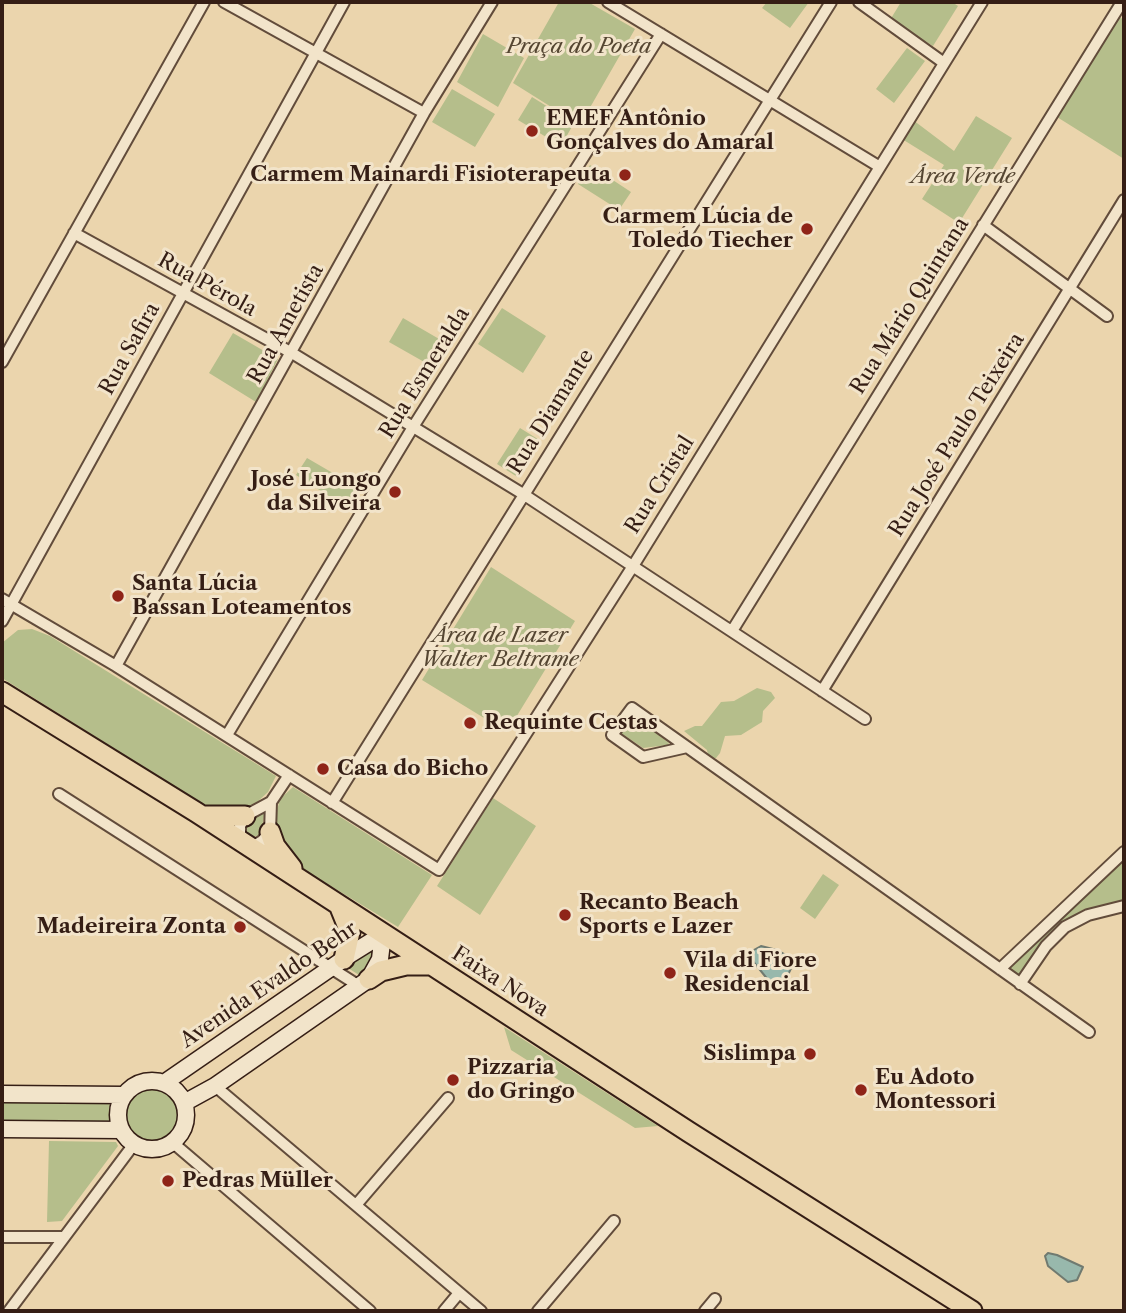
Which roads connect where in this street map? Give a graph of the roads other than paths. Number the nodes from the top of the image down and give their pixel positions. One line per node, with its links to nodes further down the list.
1 (204, 2): 18 (street)
2 (224, 2): 11 (street)
3 (344, 2): 11 (street, Rua Safira)
4 (492, 2): 14 (street, Rua Ametista)
5 (608, 2): 10 (street)
6 (831, 2): 13 (street, Rua Diamante)
7 (859, 2): 12 (street)
8 (982, 2): 12 (street, Rua Cristal)
9 (1122, 2): 17 (street, Rua Mário Quintana)
10 (662, 34): 13 (street); 24 (street, Rua Esmeralda)
11 (316, 52): 14 (street); 20 (street, Rua Safira)
12 (944, 63): 15 (street, Rua Cristal)
13 (769, 100): 15 (street); 25 (street, Rua Diamante)
14 (424, 113): 22 (street, Rua Ametista)
15 (880, 167): 26 (street, Rua Cristal)
16 (1124, 200): 19 (street, Rua José Paulo Teixeira)
17 (984, 225): 19 (street); 29 (street, Rua Mário Quintana)
18 (74, 233): 20 (street, Rua Pérola); 23 (street)
19 (1070, 288): 21 (street); 31 (street, Rua José Paulo Teixeira)
20 (183, 294): 22 (street, Rua Pérola); 27 (street, Rua Safira)
21 (1107, 316)
22 (292, 354): 24 (street, Rua Pérola); 30 (street, Rua Ametista)
23 (2, 362)
24 (413, 427): 25 (street, Rua Pérola); 34 (street, Rua Esmeralda)
25 (523, 494): 26 (street, Rua Pérola); 39 (street, Rua Diamante)
26 (633, 566): 29 (street, Rua Pérola); 39 (street, Rua Cristal)
27 (7, 602): 28 (street, Rua Safira); 30 (street)
28 (2, 621)
29 (732, 631): 31 (street, Rua Pérola)
30 (116, 666): 34 (street)
31 (822, 691): 33 (street, Rua Pérola)
32 (2, 692): 40 (highway, Faixa Nova)
33 (865, 719)
34 (227, 735): 36 (street)
35 (687, 747): 35 (street); 51 (street)
36 (289, 775): 38 (street); 39 (street)
37 (59, 794): 49 (street)
38 (271, 802): 41 (street); 42 (street)
39 (332, 803)
40 (202, 816): 41 (highway); 43 (highway, Faixa Nova)
41 (245, 816): 43 (street)
42 (270, 832): 43 (street); 45 (highway)
43 (245, 844): 45 (highway, Faixa Nova)
44 (1124, 852): 51 (street)
45 (301, 880): 46 (highway, Faixa Nova)
46 (339, 905): 48 (highway, Faixa Nova); 49 (highway)
47 (1124, 906): 53 (street)
48 (383, 934): 49 (street, Avenida Evaldo Behr); 50 (highway, Faixa Nova); 52 (street, Avenida Evaldo Behr)
49 (338, 963): 52 (street); 55 (street, Avenida Evaldo Behr)
50 (432, 965): 52 (highway); 77 (highway, Faixa Nova)
51 (1000, 970): 53 (street)
52 (364, 983): 56 (street)
53 (1020, 984): 54 (street)
54 (1089, 1032)
55 (164, 1083): 58 (street); 60 (street)
56 (215, 1086): 60 (street); 65 (street)
57 (2, 1094): 58 (street)
58 (124, 1095): 62 (street)
59 (448, 1098): 65 (street)
60 (184, 1103): 63 (street)
61 (2, 1129): 62 (street)
62 (121, 1130): 64 (street)
63 (173, 1142): 64 (street); 72 (street)
64 (134, 1144): 68 (street)
65 (356, 1205): 69 (street)
66 (614, 1221): 75 (street)
67 (2, 1237): 68 (street)
68 (64, 1237): 71 (street)
69 (459, 1293): 73 (street); 74 (street)
70 (715, 1299): 76 (street)
71 (9, 1311)
72 (370, 1311)
73 (444, 1311)
74 (481, 1311)
75 (538, 1311)
76 (705, 1311)
77 (972, 1311)

